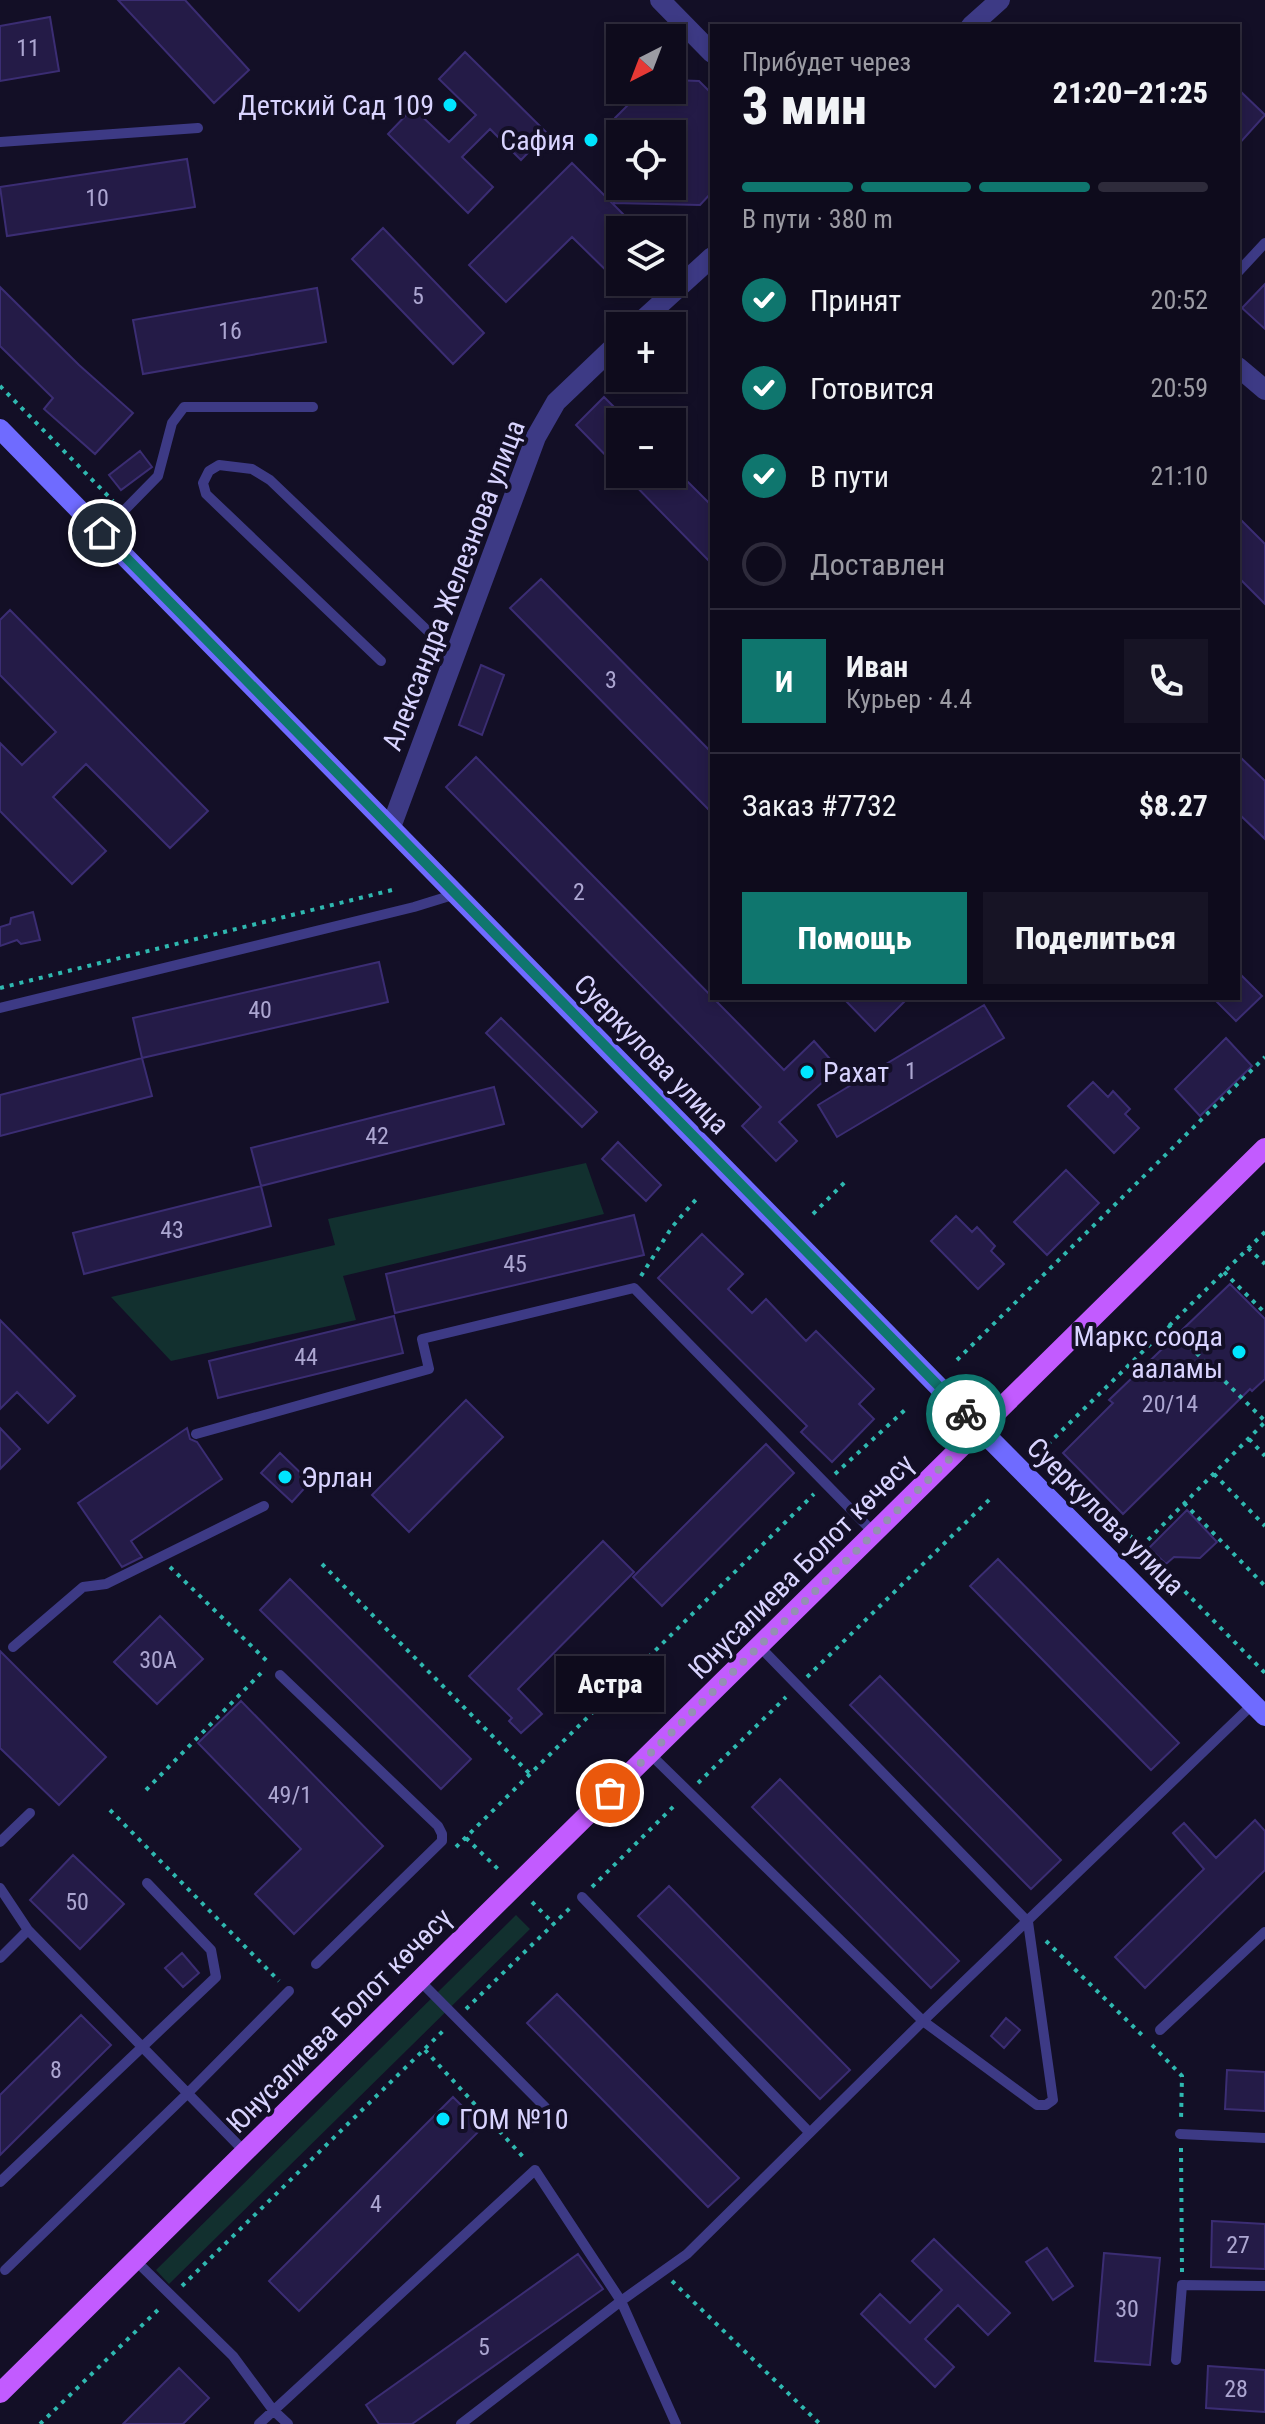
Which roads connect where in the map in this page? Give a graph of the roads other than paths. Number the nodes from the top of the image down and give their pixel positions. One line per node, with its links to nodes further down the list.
1 (660, 0): 4 (street)
2 (1000, 0): 3 (street)
3 (973, 24)
4 (710, 51)
5 (198, 128): 6 (lane)
6 (0, 142)
7 (1265, 243): 9 (lane)
8 (710, 259): 10 (street)
9 (1240, 270)
10 (651, 312)
11 (606, 354): 17 (street, Александра Железнова улица)
12 (1240, 369): 13 (street)
13 (1265, 390)
14 (313, 407): 16 (lane)
15 (0, 429): 16 (main road, Суеркулова улица)
16 (102, 533): 19 (main road, Суеркулова улица)
17 (455, 657): 18 (lane); 19 (street, Александра Железнова улица)
18 (381, 661)
19 (391, 827): 20 (main road, Суеркулова улица)
20 (456, 894): 21 (lane); 23 (main road, Суеркулова улица)
21 (0, 1008)
22 (1265, 1148): 23 (main road, Юнусалиева Болот көчөсү)
23 (980, 1429): 26 (main road, Юнусалиева Болот көчөсү); 30 (main road, Суеркулова улица)
24 (196, 1434): 26 (lane)
25 (264, 1506): 28 (lane)
26 (874, 1533): 27 (main road, Юнусалиева Болот көчөсү)
27 (759, 1646): 31 (main road, Юнусалиева Болот көчөсү); 37 (lane)
28 (13, 1647)
29 (280, 1675): 41 (lane)
30 (1259, 1710): 37 (lane)
31 (650, 1754): 42 (main road, Юнусалиева Болот көчөсү); 44 (lane)
32 (30, 1813): 33 (lane)
33 (0, 1842)
34 (147, 1883): 46 (lane)
35 (0, 1888): 38 (lane)
36 (582, 1897): 49 (lane)
37 (1028, 1922): 44 (lane); 44 (lane)
38 (28, 1930): 40 (lane); 46 (lane)
39 (1265, 1932): 45 (lane)
40 (0, 1958)
41 (316, 1964)
42 (420, 1981): 48 (lane); 52 (main road, Юнусалиева Болот көчөсү)
43 (289, 1991): 47 (lane)
44 (923, 2021): 49 (lane)
45 (1160, 2030)
46 (143, 2047): 47 (lane); 53 (lane)
47 (188, 2093): 52 (lane); 55 (lane)
48 (545, 2107)
49 (809, 2132): 57 (lane)
50 (1180, 2134): 51 (lane)
51 (1265, 2138)
52 (245, 2152): 54 (main road, Юнусалиева Болот көчөсү)
53 (0, 2182)
54 (135, 2260): 59 (main road, Юнусалиева Болот көчөсү); 60 (lane)
55 (2, 2270)
56 (1265, 2286): 58 (lane)
57 (621, 2301): 60 (lane); 63 (lane); 64 (lane)
58 (1176, 2360)
59 (0, 2393)
60 (273, 2410): 61 (lane); 62 (lane)
61 (259, 2424)
62 (288, 2424)
63 (461, 2424)
64 (676, 2424)

